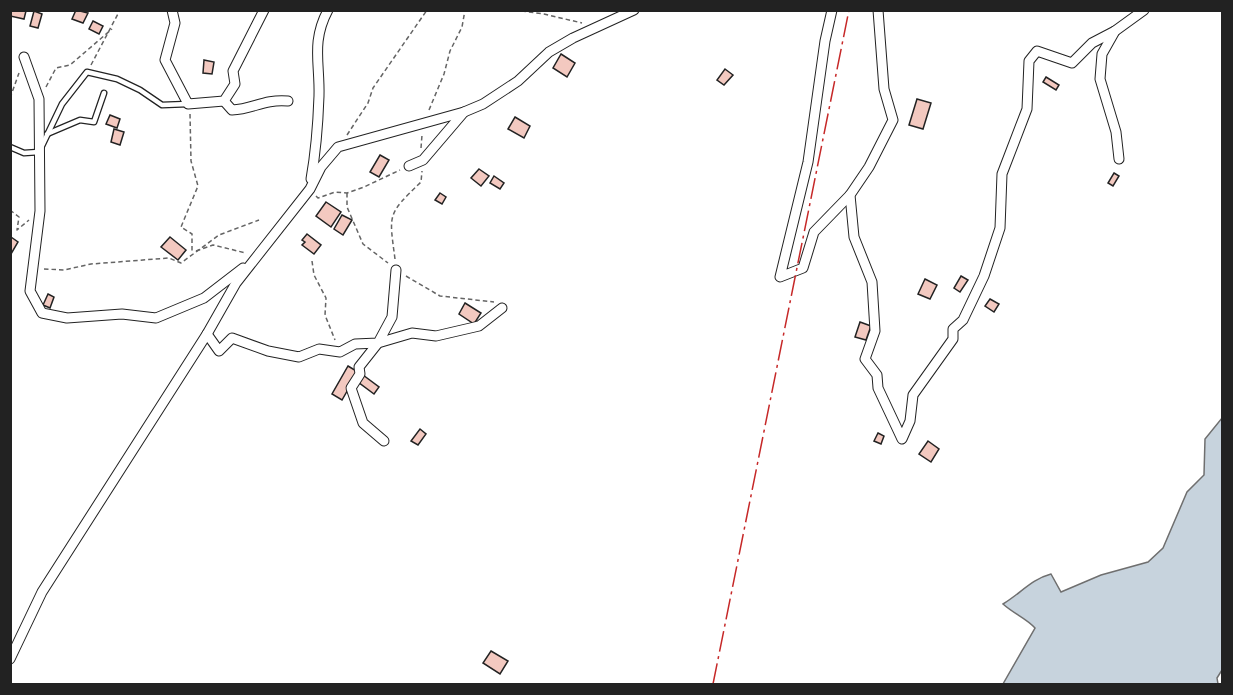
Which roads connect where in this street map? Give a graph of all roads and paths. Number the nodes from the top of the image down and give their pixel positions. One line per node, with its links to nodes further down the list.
1 (120, 10): 13 (path)
2 (172, 10): 22 (street)
3 (264, 10): 20 (street)
4 (328, 10): 32 (street)
5 (427, 10): 27 (path)
6 (465, 10): 24 (path)
7 (514, 10): 12 (path)
8 (634, 10): 12 (street)
9 (832, 10): 34 (street)
10 (878, 10): 34 (street)
11 (1144, 10): 14 (street)
12 (597, 26): 23 (street)
13 (112, 28): 16 (path); 19 (path)
14 (1115, 31): 29 (street); 34 (street)
15 (24, 57): 18 (path); 19 (street)
16 (87, 72): 22 (lane); 25 (lane)
17 (104, 93): 25 (lane)
18 (10, 98)
19 (39, 99): 28 (street)
20 (224, 101): 21 (street); 22 (street)
21 (288, 101)
22 (188, 104): 38 (path)
23 (464, 112): 24 (street); 30 (street)
24 (424, 124): 27 (street); 30 (path)
25 (47, 134): 28 (lane)
26 (10, 147): 28 (lane)
27 (338, 147): 32 (street)
28 (39, 152): 36 (street)
29 (1119, 159)
30 (423, 160): 31 (street); 42 (path)
31 (409, 166): 33 (path)
32 (310, 189): 33 (path); 39 (street)
33 (347, 193): 42 (path)
34 (850, 195)
35 (10, 210): 36 (path)
36 (40, 211): 41 (street)
37 (259, 220): 38 (path)
38 (192, 252): 39 (path); 41 (path)
39 (259, 255): 41 (street); 44 (street)
40 (312, 261): 46 (path)
41 (32, 268)
42 (396, 270): 43 (path); 45 (street)
43 (502, 308): 45 (street)
44 (207, 334): 46 (street); 48 (street)
45 (378, 343): 46 (street); 47 (street)
46 (340, 352)
47 (384, 441)
48 (10, 659)

